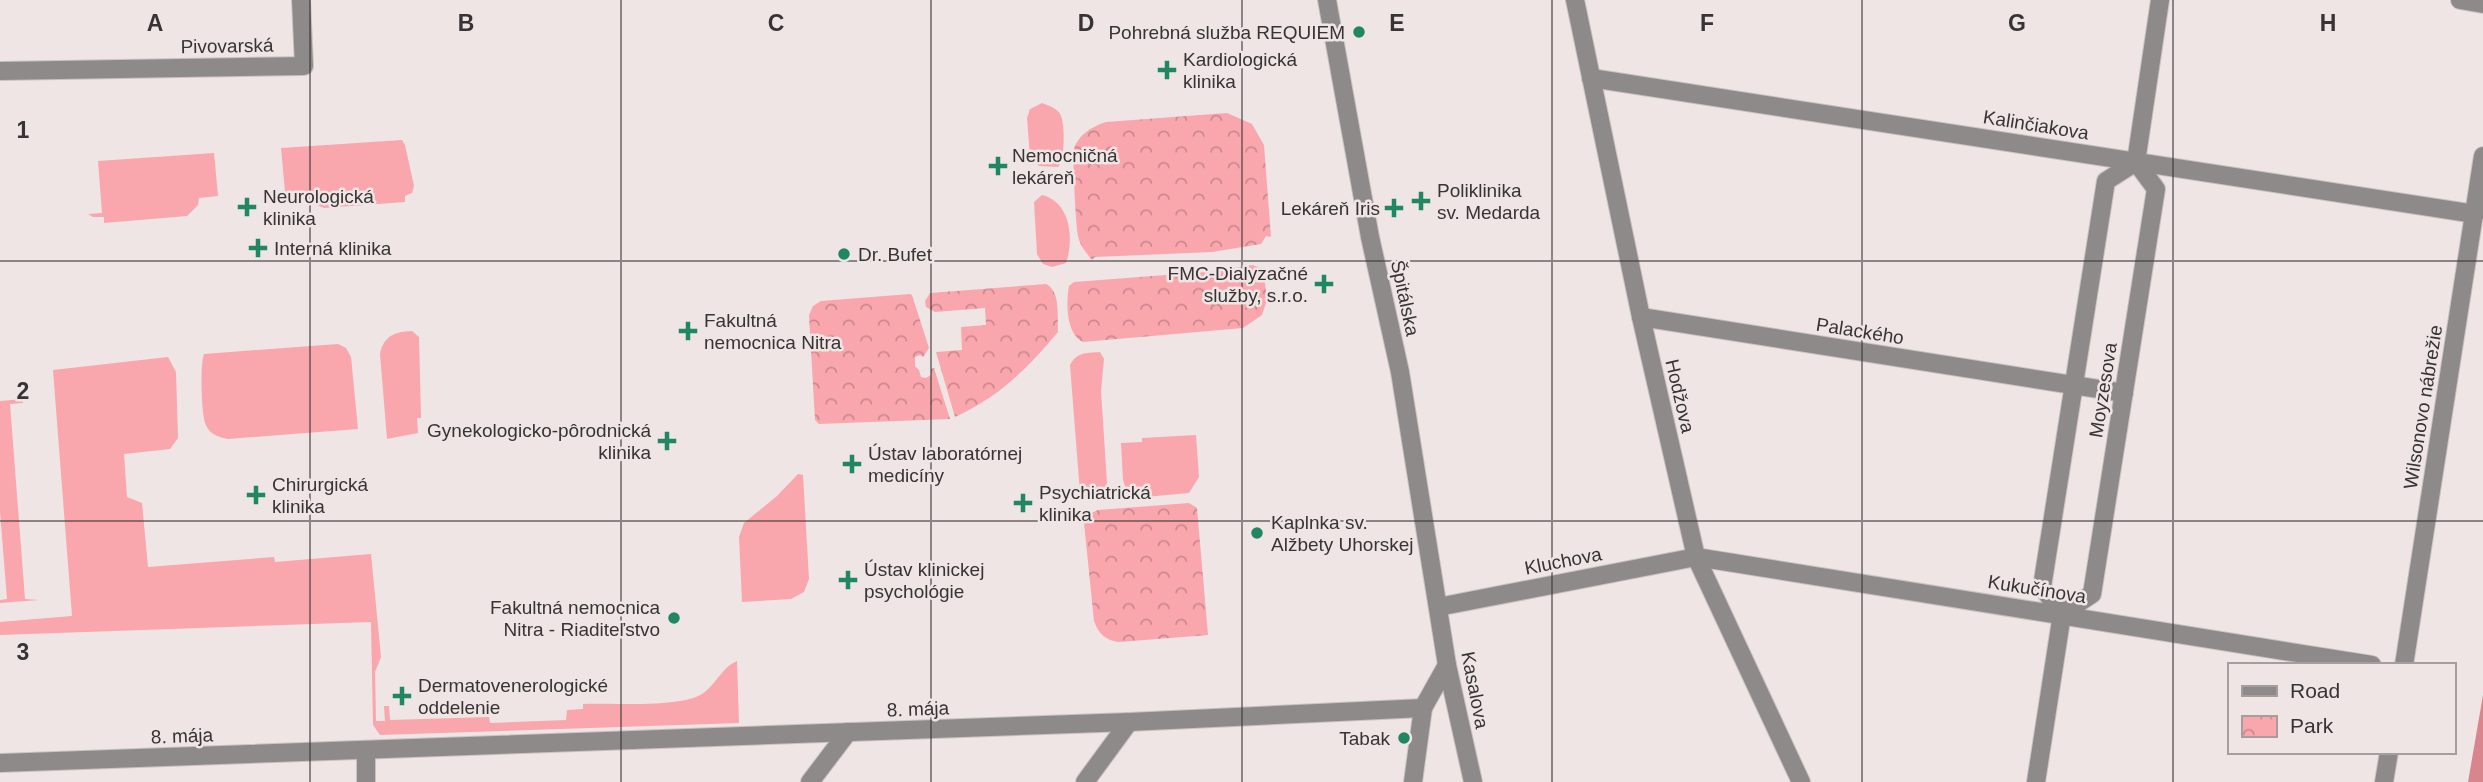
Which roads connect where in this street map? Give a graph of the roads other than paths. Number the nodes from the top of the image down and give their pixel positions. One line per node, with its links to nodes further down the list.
1 (300, 0): 7 (street, Pivovarská)
2 (1327, 0): 16 (street, Špitálska)
3 (1575, 0): 8 (street, Hodžova)
4 (2160, 0): 10 (street)
5 (2460, 0): 6 (street)
6 (2483, 4)
7 (0, 71)
8 (1591, 78): 10 (street, Kalinčiakova); 12 (street, Hodžova)
9 (2483, 156): 11 (street, Wilsonovo nábrežie)
10 (2136, 162): 11 (street, Kalinčiakova); 13 (street, Moyzesova); 14 (street, Moyzesova)
11 (2475, 214): 19 (street, Wilsonovo nábrežie)
12 (1641, 317): 13 (street, Palackého); 15 (street, Hodžova)
13 (2073, 387): 14 (street, Palackého); 17 (street, Moyzesova)
14 (2124, 393): 17 (street, Moyzesova)
15 (1696, 557): 16 (street, Kluchova); 17 (street, Kukučínova); 32 (street, Hodžova)
16 (1438, 607): 20 (street, Kasalova)
17 (2062, 614): 18 (street, Kukučínova); 33 (street)
18 (2360, 663)
19 (2404, 663)
20 (1447, 665): 21 (street); 31 (street, Kasalova)
21 (1423, 708): 22 (street, 8. mája); 30 (street)
22 (1129, 722): 23 (street, 8. mája); 29 (street)
23 (848, 732): 24 (street, 8. mája); 28 (street)
24 (366, 751): 26 (street, 8. mája); 27 (street)
25 (2389, 754): 34 (street)
26 (0, 763)
27 (366, 782)
28 (810, 782)
29 (1086, 782)
30 (1413, 782)
31 (1473, 782)
32 (1801, 782)
33 (2036, 782)
34 (2384, 782)

